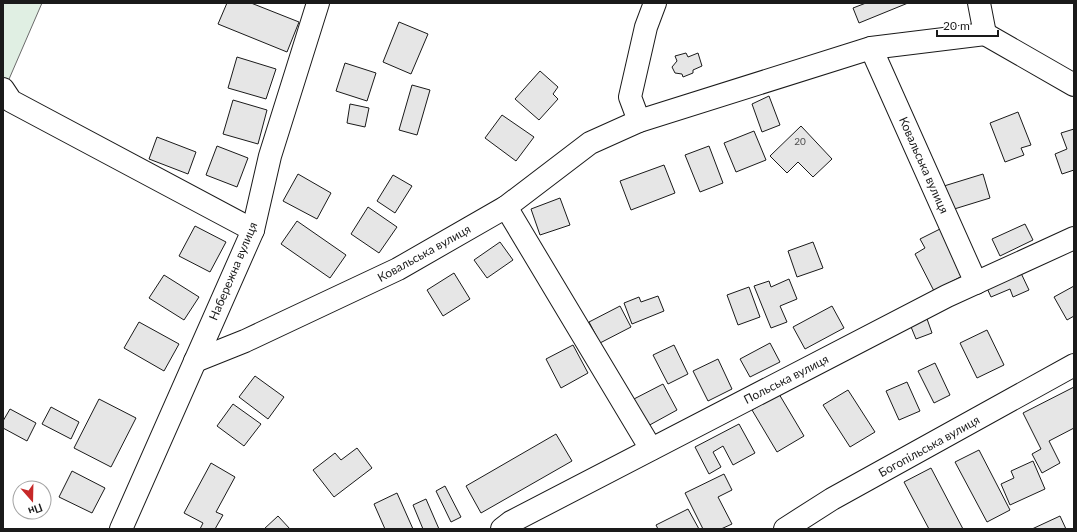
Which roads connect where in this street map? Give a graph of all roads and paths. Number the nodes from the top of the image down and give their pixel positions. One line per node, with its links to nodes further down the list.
1 (318, 3): 10 (street, Набережна вулиця)
2 (655, 3): 8 (street)
3 (979, 3): 4 (street)
4 (985, 34): 5 (street, Ковальська вулиця); 6 (street)
5 (871, 48): 8 (street, Ковальська вулиця); 12 (street, Ковальська вулиця)
6 (1074, 85)
7 (3, 89): 10 (street)
8 (640, 121): 9 (street, Ковальська вулиця)
9 (506, 207): 13 (street, Ковальська вулиця); 15 (street)
10 (253, 230): 13 (street, Набережна вулиця)
11 (1074, 238): 12 (street, Польська вулиця)
12 (976, 283): 15 (street, Польська вулиця)
13 (195, 361): 16 (street, Набережна вулиця)
14 (1074, 365): 18 (street, Богопільська вулиця)
15 (651, 449): 17 (street, Польська вулиця)
16 (120, 529)
17 (502, 529)
18 (785, 529)

